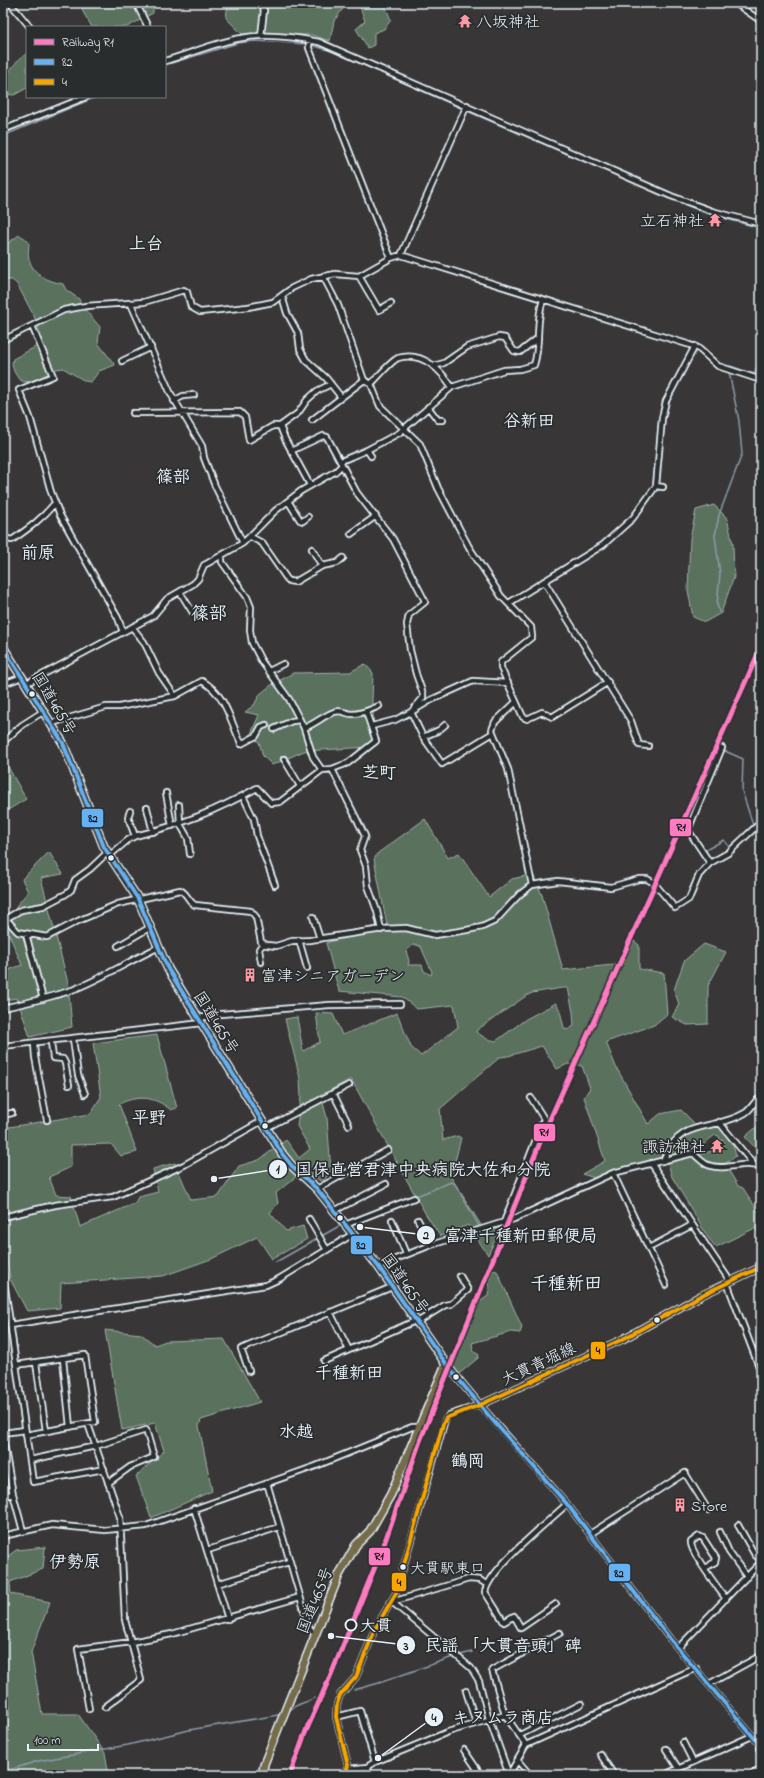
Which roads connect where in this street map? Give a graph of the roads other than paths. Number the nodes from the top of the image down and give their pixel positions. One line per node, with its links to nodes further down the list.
1 (10, 3): 6 (street)
2 (136, 3): 7 (street)
3 (260, 3): 8 (street)
4 (735, 3): 5 (street)
5 (761, 21)
6 (29, 26)
7 (148, 26)
8 (261, 36): 9 (street); 10 (street)
9 (309, 43): 12 (street); 16 (street)
10 (166, 61)
11 (80, 98): 13 (street)
12 (467, 105): 14 (street); 15 (street)
13 (3, 130)
14 (761, 224)
15 (401, 255): 16 (street); 20 (street)
16 (391, 258): 18 (street)
17 (323, 276): 18 (street); 19 (street); 30 (street)
18 (359, 276): 21 (street)
19 (282, 296): 22 (street); 32 (street)
20 (543, 300): 24 (street); 26 (street)
21 (390, 303)
22 (131, 304): 23 (street); 27 (street)
23 (32, 326): 25 (street); 53 (street)
24 (538, 338): 29 (street); 34 (street)
25 (3, 340)
26 (695, 346): 31 (street); 50 (street)
27 (151, 347): 28 (street); 37 (street)
28 (122, 361)
29 (433, 366): 33 (street); 34 (street)
30 (361, 378): 33 (street); 36 (street)
31 (761, 380)
32 (331, 384): 36 (street); 43 (street)
33 (371, 384): 44 (street)
34 (452, 387): 38 (street)
35 (194, 395): 37 (street)
36 (341, 397): 41 (street)
37 (174, 401): 40 (street)
38 (428, 407): 42 (street); 44 (street)
39 (133, 413): 40 (street)
40 (181, 413): 43 (street); 59 (street)
41 (312, 420)
42 (442, 420)
43 (280, 426): 45 (street)
44 (404, 427): 46 (street); 66 (street)
45 (291, 450): 48 (street); 49 (street)
46 (367, 450): 47 (street); 48 (street)
47 (371, 456)
48 (342, 463): 49 (street); 54 (street)
49 (310, 485): 52 (street)
50 (656, 486): 51 (street); 64 (street)
51 (663, 487)
52 (288, 501): 55 (street); 57 (street)
53 (55, 504): 58 (street); 69 (street)
54 (376, 516): 56 (street); 83 (street)
55 (308, 517)
56 (352, 534)
57 (251, 537): 59 (street); 63 (street)
58 (3, 538)
59 (243, 543): 61 (street)
60 (312, 549): 63 (street)
61 (222, 555): 65 (street); 72 (street)
62 (343, 558): 63 (street)
63 (322, 566)
64 (544, 581): 66 (street); 74 (street)
65 (180, 592): 67 (street); 68 (street)
66 (509, 603): 76 (street)
67 (193, 613)
68 (132, 627): 69 (street); 78 (street)
69 (123, 632): 75 (street)
70 (4, 651): 75 (highway, 国道465号)
71 (283, 664): 72 (street)
72 (269, 671): 84 (street)
73 (17, 679): 77 (street)
74 (608, 682): 79 (street); 94 (street)
75 (27, 683): 81 (highway, 国道465号)
76 (508, 683): 79 (street); 83 (street)
77 (3, 684)
78 (175, 696): 85 (street); 86 (street)
79 (516, 702): 91 (street)
80 (379, 706): 82 (street)
81 (44, 711): 85 (highway, 国道465号); 93 (street)
82 (366, 712): 88 (street); 89 (street)
83 (411, 712): 88 (street); 92 (street)
84 (300, 720): 89 (street); 90 (street)
85 (52, 723): 110 (highway, 国道465号)
86 (266, 725)
87 (445, 725): 92 (street)
88 (372, 726): 97 (street)
89 (304, 728): 98 (street)
90 (274, 729)
91 (493, 733): 92 (street); 114 (street)
92 (424, 737)
93 (3, 742)
94 (648, 746)
95 (722, 748): 112 (street)
96 (284, 759): 99 (street)
97 (332, 769): 98 (street); 119 (street)
98 (322, 770): 99 (street)
99 (300, 786): 101 (street)
100 (166, 793): 107 (street)
101 (243, 796): 106 (street); 113 (street)
102 (179, 805): 106 (street)
103 (147, 808): 108 (street)
104 (130, 811): 109 (street)
105 (761, 822): 112 (street)
106 (180, 824): 107 (street); 111 (street)
107 (172, 826): 108 (street)
108 (153, 832): 109 (street)
109 (135, 836): 110 (street)
110 (108, 854): 115 (highway, 国道465号); 117 (street)
111 (190, 854)
112 (710, 864): 114 (street)
113 (274, 885)
114 (532, 885): 119 (street)
115 (138, 899): 118 (highway, 国道465号); 120 (street); 123 (street)
116 (313, 917): 121 (street)
117 (4, 919): 120 (street)
118 (149, 928): 124 (street); 125 (highway, 国道465号)
119 (381, 930): 121 (street)
120 (26, 934): 128 (street)
121 (320, 939): 122 (street)
122 (299, 940): 123 (street); 127 (street)
123 (263, 944): 126 (street)
124 (118, 946)
125 (157, 948): 128 (street); 131 (highway, 国道465号)
126 (261, 962)
127 (307, 968)
128 (44, 999): 130 (street)
129 (400, 1004): 131 (street)
130 (3, 1006)
131 (201, 1021): 132 (street); 145 (highway, 国道465号)
132 (73, 1039): 133 (street); 139 (street)
133 (51, 1042): 134 (street); 136 (street)
134 (34, 1043): 135 (street); 144 (street)
135 (3, 1046)
136 (68, 1085)
137 (349, 1085): 138 (street)
138 (333, 1093): 147 (street); 148 (street)
139 (85, 1094)
140 (530, 1098): 163 (street)
141 (757, 1100): 146 (street)
142 (12, 1113): 143 (street)
143 (3, 1115)
144 (47, 1120)
145 (262, 1121): 148 (highway, 国道465号); 159 (street)
146 (719, 1122): 150 (street); 152 (street)
147 (349, 1125)
148 (266, 1128): 156 (highway, 国道465号)
149 (388, 1150): 156 (street)
150 (663, 1161): 151 (street); 152 (street)
151 (651, 1163): 154 (street); 165 (street)
152 (754, 1165): 153 (street)
153 (761, 1168)
154 (612, 1173): 163 (street); 168 (street)
155 (386, 1184): 158 (street)
156 (317, 1190): 158 (highway, 国道465号)
157 (414, 1198): 164 (street)
158 (334, 1211): 164 (highway, 国道465号)
159 (3, 1217)
160 (309, 1219): 169 (street)
161 (392, 1220): 170 (street)
162 (418, 1220): 167 (street)
163 (504, 1222): 167 (street)
164 (345, 1225): 166 (highway, 国道465号)
165 (692, 1225): 168 (street); 175 (street)
166 (352, 1234): 169 (street); 171 (highway, 国道465号)
167 (431, 1245): 170 (street)
168 (649, 1248): 176 (street)
169 (327, 1250): 180 (street)
170 (406, 1254): 171 (street)
171 (378, 1266): 177 (highway, 国道465号)
172 (761, 1267): 175 (main road, 大貫青堀線)
173 (3, 1274): 180 (street)
174 (460, 1276): 179 (street)
175 (728, 1282): 188 (street); 189 (main road, 大貫青堀線)
176 (666, 1285)
177 (392, 1287): 178 (street); 179 (highway, 国道465号)
178 (330, 1312): 181 (street); 187 (street)
179 (416, 1322): 181 (street); 185 (highway, 国道465号)
180 (10, 1324): 186 (street)
181 (350, 1350): 183 (street)
182 (63, 1359): 184 (street); 190 (street); 191 (street)
183 (324, 1361)
184 (36, 1363): 186 (street); 193 (street)
185 (446, 1364): 189 (main road); 192 (highway, 国道465号)
186 (16, 1365): 194 (street)
187 (249, 1371)
188 (761, 1372)
189 (480, 1405): 204 (street); 223 (street)
190 (88, 1424): 191 (street); 197 (street)
191 (70, 1427): 193 (street)
192 (419, 1427): 201 (street); 227 (highway, 国道465号)
193 (46, 1431): 194 (street)
194 (25, 1432): 195 (street); 198 (street)
195 (3, 1433)
196 (3, 1439): 202 (street)
197 (96, 1446): 198 (street); 199 (street); 200 (street)
198 (30, 1460): 199 (street)
199 (104, 1469): 200 (street)
200 (108, 1482): 209 (street)
201 (267, 1483): 205 (street); 208 (street)
202 (13, 1494): 203 (street); 210 (street)
203 (3, 1496)
204 (567, 1504): 212 (street); 220 (street)
205 (194, 1508): 209 (street); 214 (street)
206 (708, 1510): 212 (street)
207 (738, 1525): 216 (street)
208 (279, 1527): 214 (street); 215 (street)
209 (121, 1529): 210 (street); 228 (street)
210 (23, 1531): 213 (street)
211 (720, 1532): 218 (street)
212 (590, 1534): 229 (street)
213 (3, 1536)
214 (208, 1550): 219 (street)
215 (289, 1562): 219 (street); 221 (street)
216 (760, 1564): 218 (street)
217 (705, 1568): 217 (street); 222 (street)
218 (747, 1577): 222 (street)
219 (217, 1584): 225 (street)
220 (486, 1584): 223 (street); 224 (street)
221 (300, 1597): 225 (street); 227 (street)
222 (726, 1599): 229 (street)
223 (392, 1602): 238 (street); 239 (street)
224 (556, 1604)
225 (228, 1619): 228 (street)
226 (560, 1633): 237 (street)
227 (315, 1635): 257 (highway, 国道465号)
228 (131, 1642): 235 (street); 236 (street)
229 (678, 1648): 231 (street)
230 (758, 1657): 232 (street)
231 (696, 1668): 232 (street); 244 (street)
232 (709, 1684): 242 (street)
233 (466, 1691): 240 (street)
234 (581, 1704): 241 (street)
235 (105, 1707)
236 (89, 1709)
237 (505, 1715): 239 (street); 241 (street)
238 (336, 1717): 251 (street); 255 (street)
239 (489, 1719): 240 (street); 261 (street)
240 (476, 1723): 251 (street)
241 (520, 1734): 244 (street)
242 (752, 1736): 245 (street); 252 (street)
243 (683, 1742): 252 (street)
244 (526, 1745): 250 (street)
245 (760, 1745): 248 (street)
246 (666, 1749): 254 (street)
247 (464, 1750): 260 (street)
248 (761, 1753)
249 (600, 1754): 263 (street)
250 (518, 1761): 261 (street); 262 (street)
251 (375, 1762): 253 (street)
252 (693, 1762): 254 (street)
253 (367, 1767): 255 (street); 259 (street)
254 (678, 1768): 264 (street)
255 (347, 1769): 258 (street)
256 (761, 1769): 265 (street)
257 (266, 1775)
258 (341, 1775)
259 (371, 1775)
260 (481, 1775)
261 (509, 1775)
262 (530, 1775)
263 (614, 1775)
264 (664, 1775)
265 (750, 1775)

